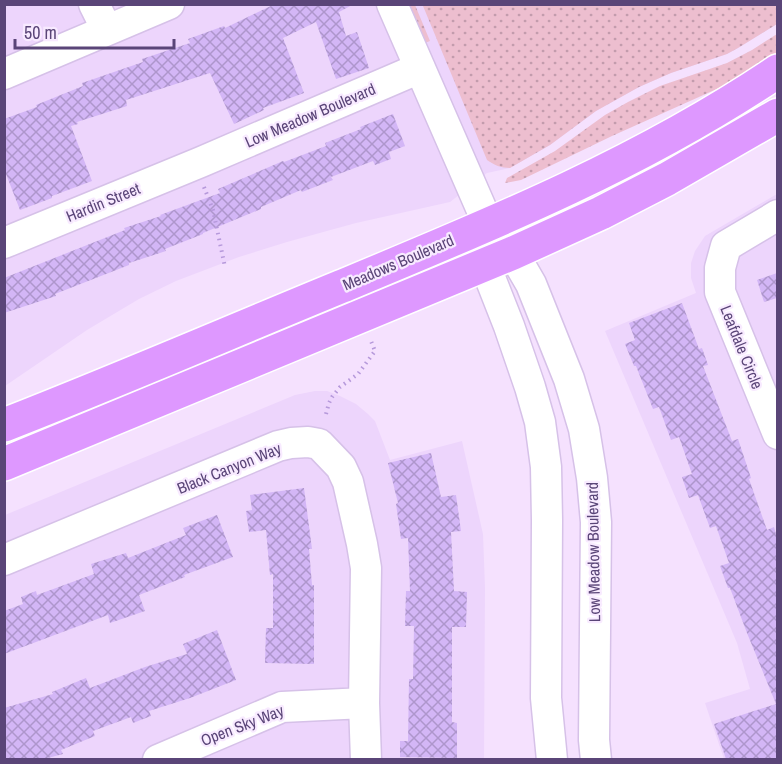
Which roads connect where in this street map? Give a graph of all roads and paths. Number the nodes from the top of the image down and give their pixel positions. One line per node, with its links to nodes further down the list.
1 (169, 4): 3 (street)
2 (392, 4): 4 (street, Low Meadow Boulevard)
3 (100, 17): 6 (street)
4 (420, 68): 8 (street, Low Meadow Boulevard); 10 (street, Low Meadow Boulevard)
5 (777, 71): 10 (main road, Meadows Boulevard)
6 (4, 74)
7 (777, 115): 12 (main road)
8 (198, 163): 11 (street, Hardin Street); 13 (path)
9 (777, 215): 17 (street, Leafdale Circle)
10 (488, 224): 12 (street, Low Meadow Boulevard); 16 (main road, Meadows Boulevard)
11 (4, 243)
12 (500, 259): 18 (main road); 23 (street, Low Meadow Boulevard); 24 (street, Low Meadow Boulevard)
13 (225, 267)
14 (371, 341): 15 (path)
15 (326, 414)
16 (4, 425)
17 (777, 434)
18 (4, 464)
19 (4, 560): 20 (street, Black Canyon Way)
20 (364, 704): 21 (street, Open Sky Way); 22 (street, Black Canyon Way)
21 (158, 759)
22 (366, 759)
23 (552, 759)
24 (596, 759)

